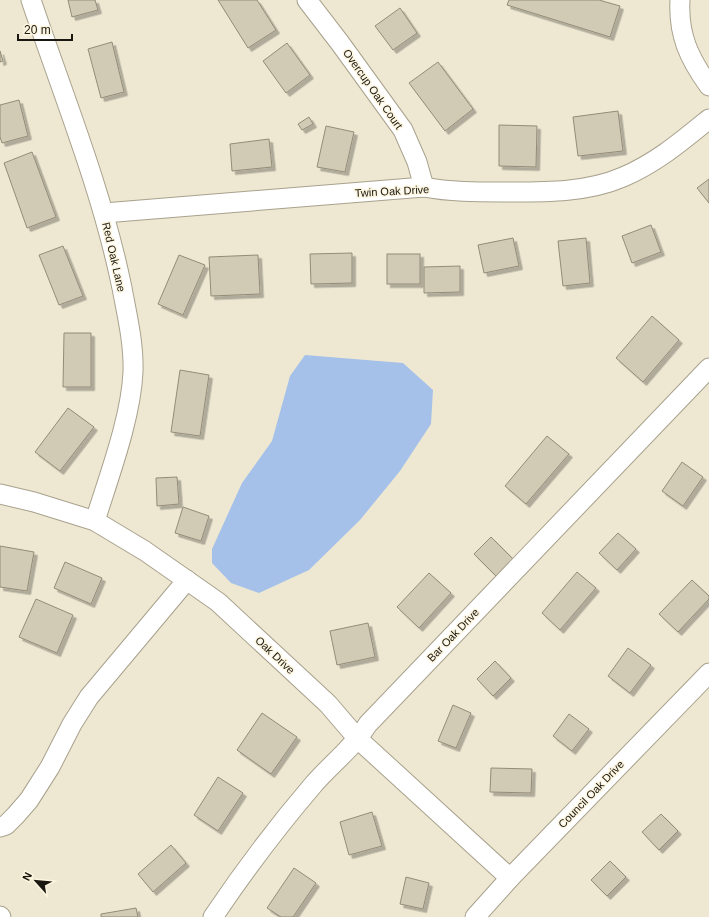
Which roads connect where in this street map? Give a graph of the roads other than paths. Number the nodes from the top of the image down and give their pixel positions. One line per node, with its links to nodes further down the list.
1 (31, 0): 7 (street, Red Oak Lane)
2 (307, 0): 6 (street, Overcup Oak Court)
3 (680, 0): 4 (street)
4 (709, 86)
5 (709, 119): 6 (street, Twin Oak Drive)
6 (424, 187): 7 (street, Twin Oak Drive)
7 (104, 213): 10 (street, Red Oak Lane)
8 (709, 368): 13 (street, Bar Oak Drive)
9 (0, 494): 10 (street, Oak Drive)
10 (95, 521): 11 (street, Oak Drive)
11 (187, 580): 13 (street, Oak Drive); 14 (street)
12 (709, 673): 15 (street, Council Oak Drive)
13 (358, 739): 15 (street, Oak Drive); 16 (street, Bar Oak Drive)
14 (0, 827)
15 (510, 878): 17 (street, Council Oak Drive)
16 (213, 917)
17 (475, 917)

